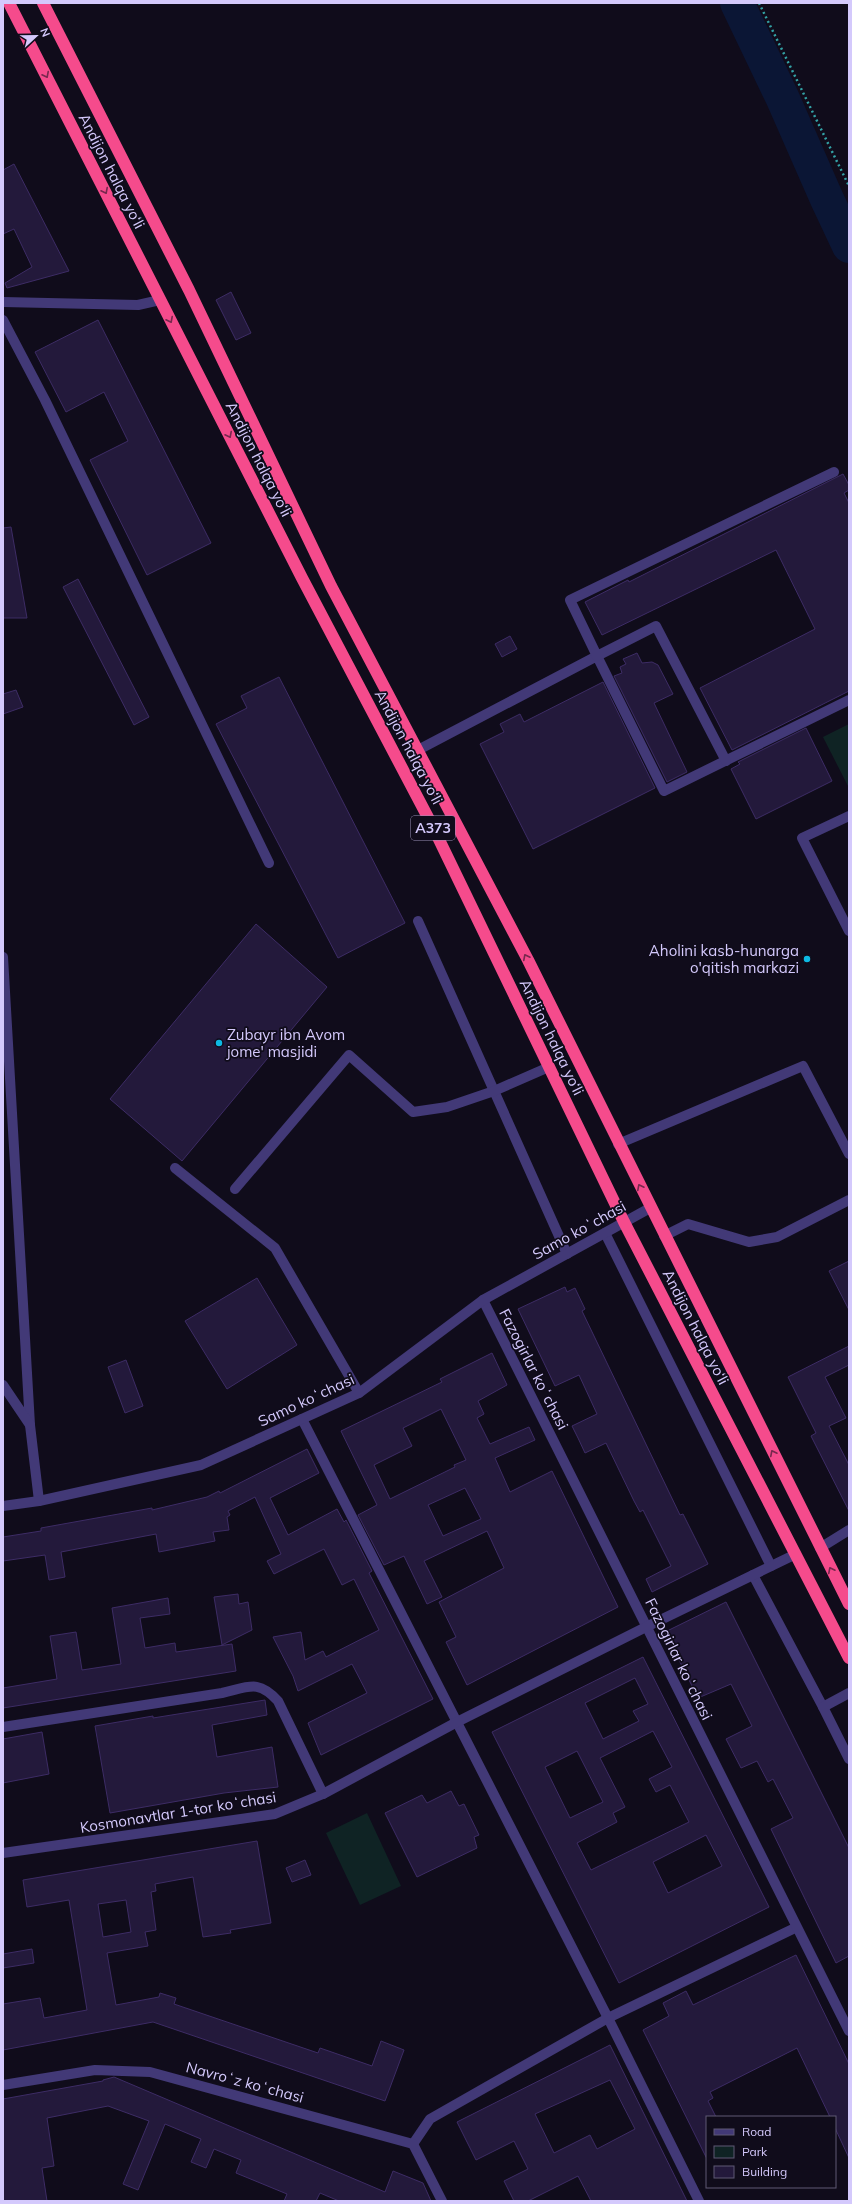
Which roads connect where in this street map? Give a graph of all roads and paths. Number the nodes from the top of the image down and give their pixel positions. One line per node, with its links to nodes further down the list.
1 (9, 3): 5 (highway, Andijon halqa yo‘li / A373, one-way to 5)
2 (43, 3): 11 (highway, Andijon halqa yo‘li / A373)
3 (759, 3): 4 (path)
4 (849, 186)
5 (160, 300): 6 (street); 18 (highway, Andijon halqa yo‘li / A373, one-way to 18)
6 (3, 302)
7 (3, 320): 14 (street)
8 (834, 472): 9 (street)
9 (597, 656): 11 (street); 12 (street); 12 (street)
10 (849, 700): 12 (street)
11 (418, 750): 20 (highway, Andijon halqa yo‘li / A373, one-way to 11)
12 (726, 761)
13 (849, 816): 16 (street)
14 (269, 863)
15 (418, 921): 19 (street)
16 (849, 931)
17 (3, 957): 34 (street)
18 (549, 1066): 19 (street); 26 (highway, Andijon halqa yo‘li / A373)
19 (494, 1091): 23 (street); 29 (street)
20 (618, 1144): 21 (street); 25 (highway, Andijon halqa yo‘li / A373, one-way to 20)
21 (849, 1154)
22 (175, 1168): 32 (street)
23 (234, 1189)
24 (849, 1200): 28 (street)
25 (650, 1208): 26 (street, Samo koʻchasi); 28 (highway, Andijon halqa yo‘li / A373)
26 (624, 1222): 27 (street, Samo koʻchasi); 39 (highway, Andijon halqa yo‘li / A373)
27 (605, 1233): 29 (street, Samo koʻchasi); 40 (street)
28 (664, 1236): 38 (highway, Andijon halqa yo‘li / A373, one-way to 28)
29 (567, 1254): 30 (street, Samo koʻchasi)
30 (483, 1300): 32 (street, Samo koʻchasi); 43 (street, Fazogirlar koʻchasi)
31 (3, 1385): 34 (street)
32 (359, 1393): 33 (street, Samo koʻchasi)
33 (302, 1419): 35 (street, Samo koʻchasi); 47 (street)
34 (30, 1425): 35 (street)
35 (39, 1501): 36 (street, Samo koʻchasi)
36 (3, 1506)
37 (849, 1530): 38 (street)
38 (820, 1548): 42 (highway, Andijon halqa yo‘li / A373, one-way to 38)
39 (796, 1554): 40 (street, Kosmonavtlar 1-tor koʻchasi); 44 (highway, Andijon halqa yo‘li / A373)
40 (771, 1566): 41 (street, Kosmonavtlar 1-tor koʻchasi)
41 (753, 1575): 43 (street, Kosmonavtlar 1-tor koʻchasi); 46 (street)
42 (849, 1604)
43 (646, 1627): 47 (street, Kosmonavtlar 1-tor koʻchasi); 52 (street, Fazogirlar koʻchasi)
44 (849, 1658)
45 (849, 1693): 46 (street)
46 (823, 1707): 49 (street)
47 (457, 1722): 50 (street, Kosmonavtlar 1-tor koʻchasi); 53 (street)
48 (3, 1728): 50 (street)
49 (849, 1760)
50 (323, 1794): 51 (street, Kosmonavtlar 1-tor koʻchasi)
51 (3, 1853)
52 (795, 1928): 53 (street); 54 (street, Fazogirlar koʻchasi)
53 (608, 2018): 56 (street); 58 (street)
54 (849, 2031)
55 (3, 2085): 56 (street, Navroʻz koʻchasi)
56 (413, 2144): 57 (street)
57 (442, 2201)
58 (698, 2201)

